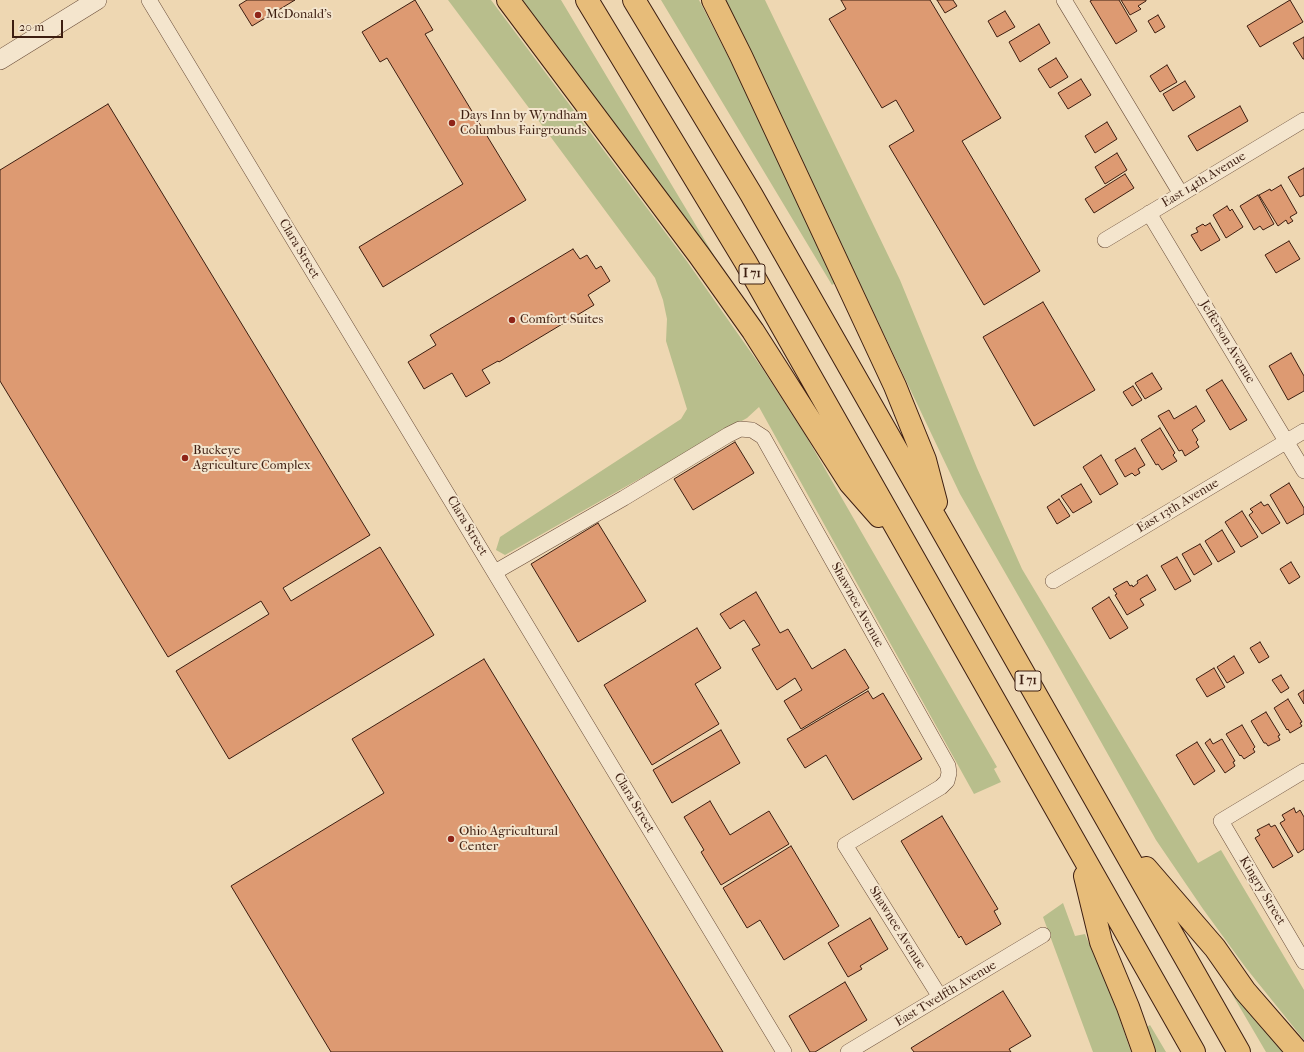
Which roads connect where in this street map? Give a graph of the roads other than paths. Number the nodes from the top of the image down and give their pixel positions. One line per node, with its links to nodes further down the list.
1 (97, 0): 8 (street)
2 (149, 0): 18 (street, Clara Street)
3 (508, 0): 17 (highway)
4 (587, 0): 17 (highway, I 71)
5 (634, 0): 16 (highway, I 71)
6 (713, 0): 16 (highway)
7 (1064, 0): 10 (street)
8 (0, 60)
9 (1304, 120): 10 (street, East 14th Avenue)
10 (1181, 194): 11 (street, East 14th Avenue)
11 (1149, 213): 12 (street, East 14th Avenue); 14 (street, Jefferson Avenue)
12 (1104, 240)
13 (1304, 431): 14 (street, East 13th Avenue)
14 (1286, 441): 15 (street, Jefferson Avenue); 19 (street, East 13th Avenue)
15 (1304, 471)
16 (943, 530): 21 (highway, I 71)
17 (910, 552): 22 (highway, I 71)
18 (495, 572): 25 (street, Shawnee Avenue); 26 (street, Clara Street)
19 (1053, 581)
20 (1304, 771): 24 (street, Kingry Street)
21 (1113, 832): 30 (highway, I 71); 31 (highway)
22 (1078, 849): 28 (highway); 29 (highway, I 71)
23 (1043, 935): 25 (street, East Twelfth Avenue)
24 (1304, 962)
25 (940, 997): 27 (street, East Twelfth Avenue)
26 (784, 1052)
27 (848, 1052)
28 (1144, 1052)
29 (1194, 1052)
30 (1239, 1052)
31 (1298, 1052)

